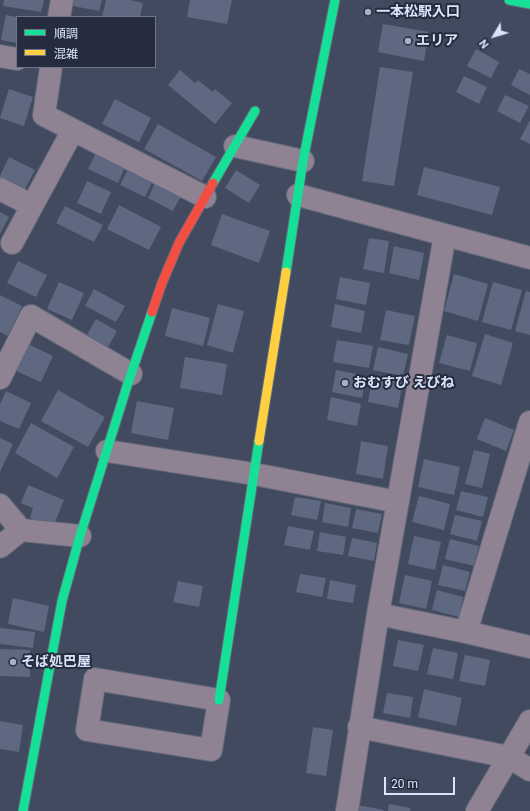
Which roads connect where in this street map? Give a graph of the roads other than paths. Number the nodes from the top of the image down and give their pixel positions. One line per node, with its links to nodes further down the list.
1 (62, 0): 5 (street)
2 (335, 0): 12 (street)
3 (509, 0): 4 (street)
4 (530, 4)
5 (59, 16)
6 (0, 56): 7 (street)
7 (16, 59)
8 (51, 68): 10 (street)
9 (255, 111): 11 (street)
10 (73, 130): 15 (street); 16 (street)
11 (235, 146): 12 (street); 15 (street)
12 (303, 161): 14 (street)
13 (0, 189): 16 (street)
14 (298, 195): 17 (street); 24 (street)
15 (205, 197): 20 (street)
16 (32, 205): 18 (street)
17 (445, 235): 19 (street); 25 (street)
18 (12, 242)
19 (530, 258)
20 (131, 374): 21 (street); 23 (street)
21 (0, 378)
22 (530, 422): 31 (street)
23 (108, 451): 24 (street); 28 (street)
24 (254, 474): 25 (street); 33 (street)
25 (398, 502): 30 (street)
26 (0, 505): 27 (street)
27 (21, 530): 28 (street); 29 (street)
28 (80, 536): 38 (street)
29 (0, 547)
30 (378, 614): 31 (street); 35 (street)
31 (466, 632): 32 (street)
32 (530, 647)
33 (219, 700): 33 (street)
34 (530, 721): 36 (street)
35 (359, 728): 36 (street); 39 (street)
36 (509, 757): 37 (street); 40 (street)
37 (530, 770)
38 (23, 811)
39 (347, 811)
40 (477, 811)

